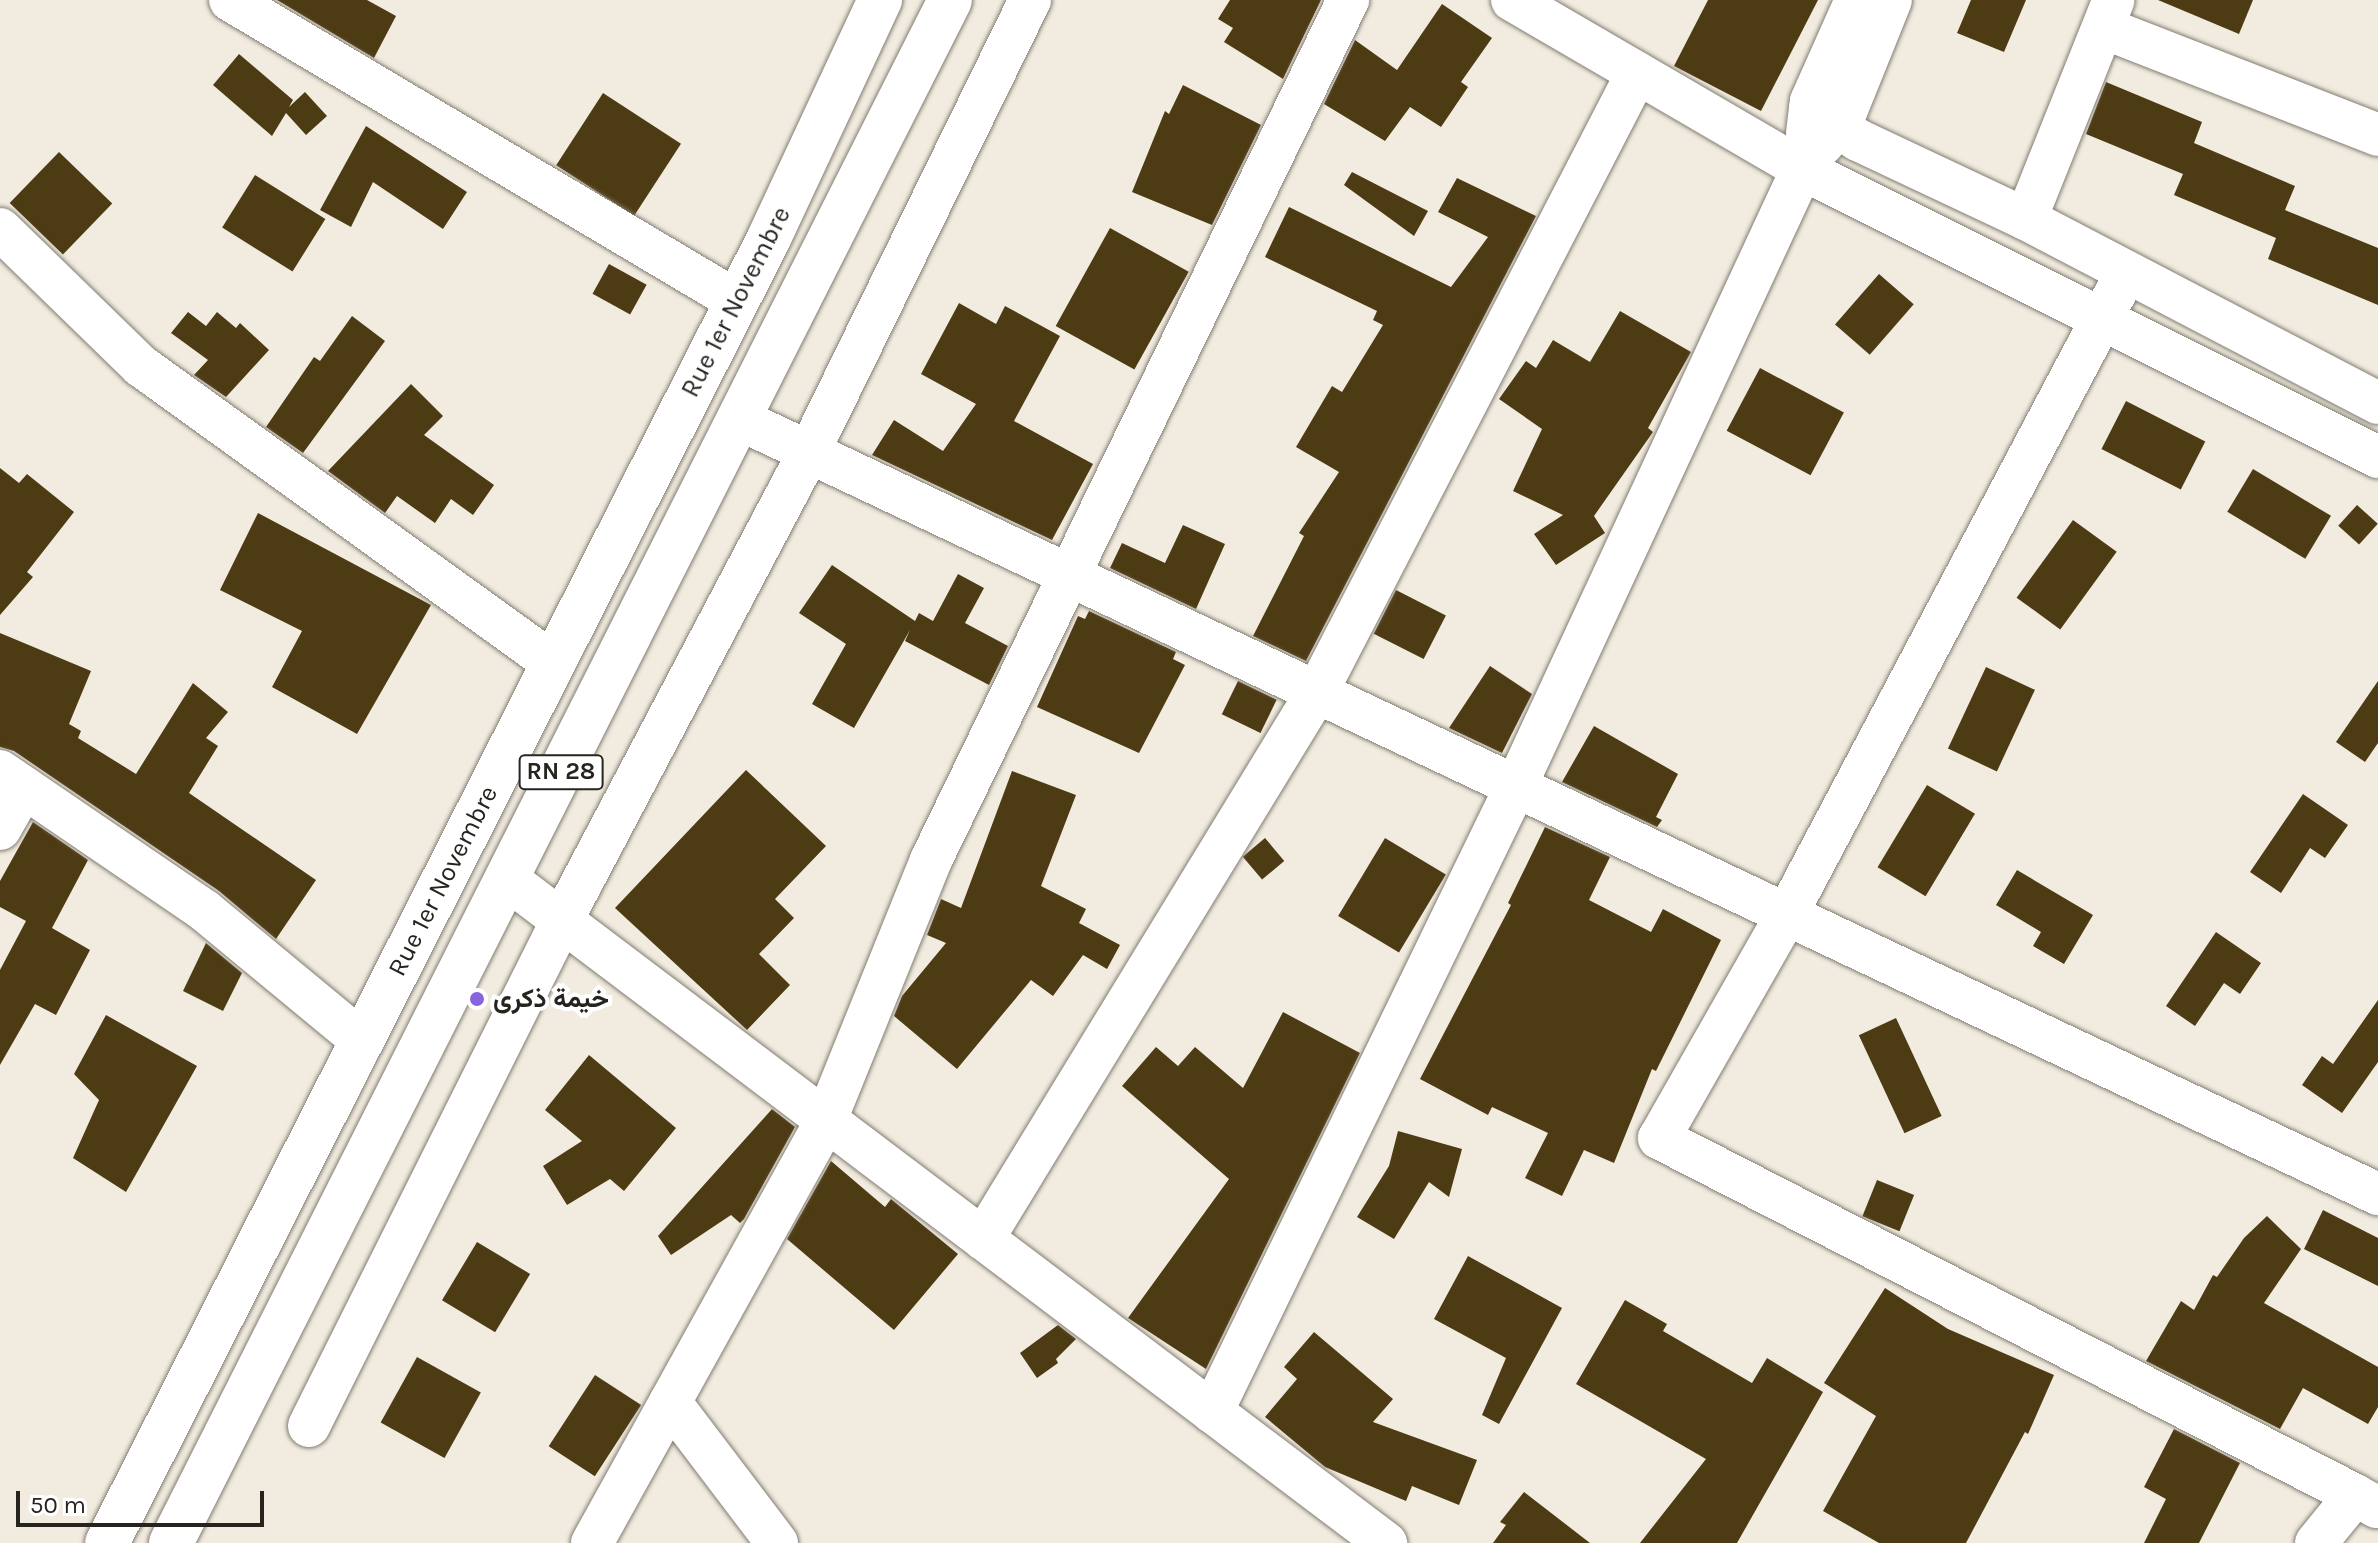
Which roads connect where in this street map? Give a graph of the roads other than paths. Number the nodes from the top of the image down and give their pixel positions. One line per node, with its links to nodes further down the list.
1 (230, 0): 17 (street)
2 (880, 0): 17 (main road, Rue 1er Novembre / RN 28)
3 (950, 0): 20 (main road, RN 28)
4 (1030, 0): 21 (street)
5 (1348, 0): 23 (street)
6 (1512, 0): 10 (street)
7 (1856, 0): 11 (street)
8 (1891, 0): 11 (street)
9 (2108, 14): 12 (street); 14 (street)
10 (1637, 73): 13 (street); 25 (street)
11 (1824, 117): 13 (street); 14 (street)
12 (2378, 135)
13 (1802, 169): 18 (street); 27 (street)
14 (2026, 219): 16 (street)
15 (0, 229): 24 (street)
16 (2126, 273): 18 (street); 19 (street)
17 (737, 301): 24 (main road, Rue 1er Novembre / RN 28)
18 (2102, 319): 22 (street); 30 (street)
19 (2378, 403)
20 (739, 419): 21 (street); 29 (main road, RN 28)
21 (809, 452): 23 (street); 31 (street)
22 (2378, 457)
23 (1068, 574): 25 (street); 33 (street)
24 (553, 663): 32 (main road, Rue 1er Novembre / RN 28)
25 (1317, 692): 27 (street); 35 (street)
26 (12, 779): 28 (street); 32 (street)
27 (1516, 786): 30 (street); 37 (street)
28 (0, 829)
29 (507, 879): 31 (street); 41 (main road, RN 28)
30 (1787, 914): 34 (street); 39 (street)
31 (562, 920): 33 (street); 38 (street)
32 (362, 1041): 40 (main road, Rue 1er Novembre / RN 28)
33 (826, 1120): 35 (street); 36 (street)
34 (2378, 1194)
35 (983, 1239): 37 (street)
36 (670, 1402): 42 (street); 43 (street)
37 (1212, 1412): 44 (street)
38 (309, 1426)
39 (2366, 1501): 45 (street)
40 (107, 1543)
41 (171, 1543)
42 (592, 1543)
43 (777, 1543)
44 (1386, 1543)
45 (2316, 1543)

